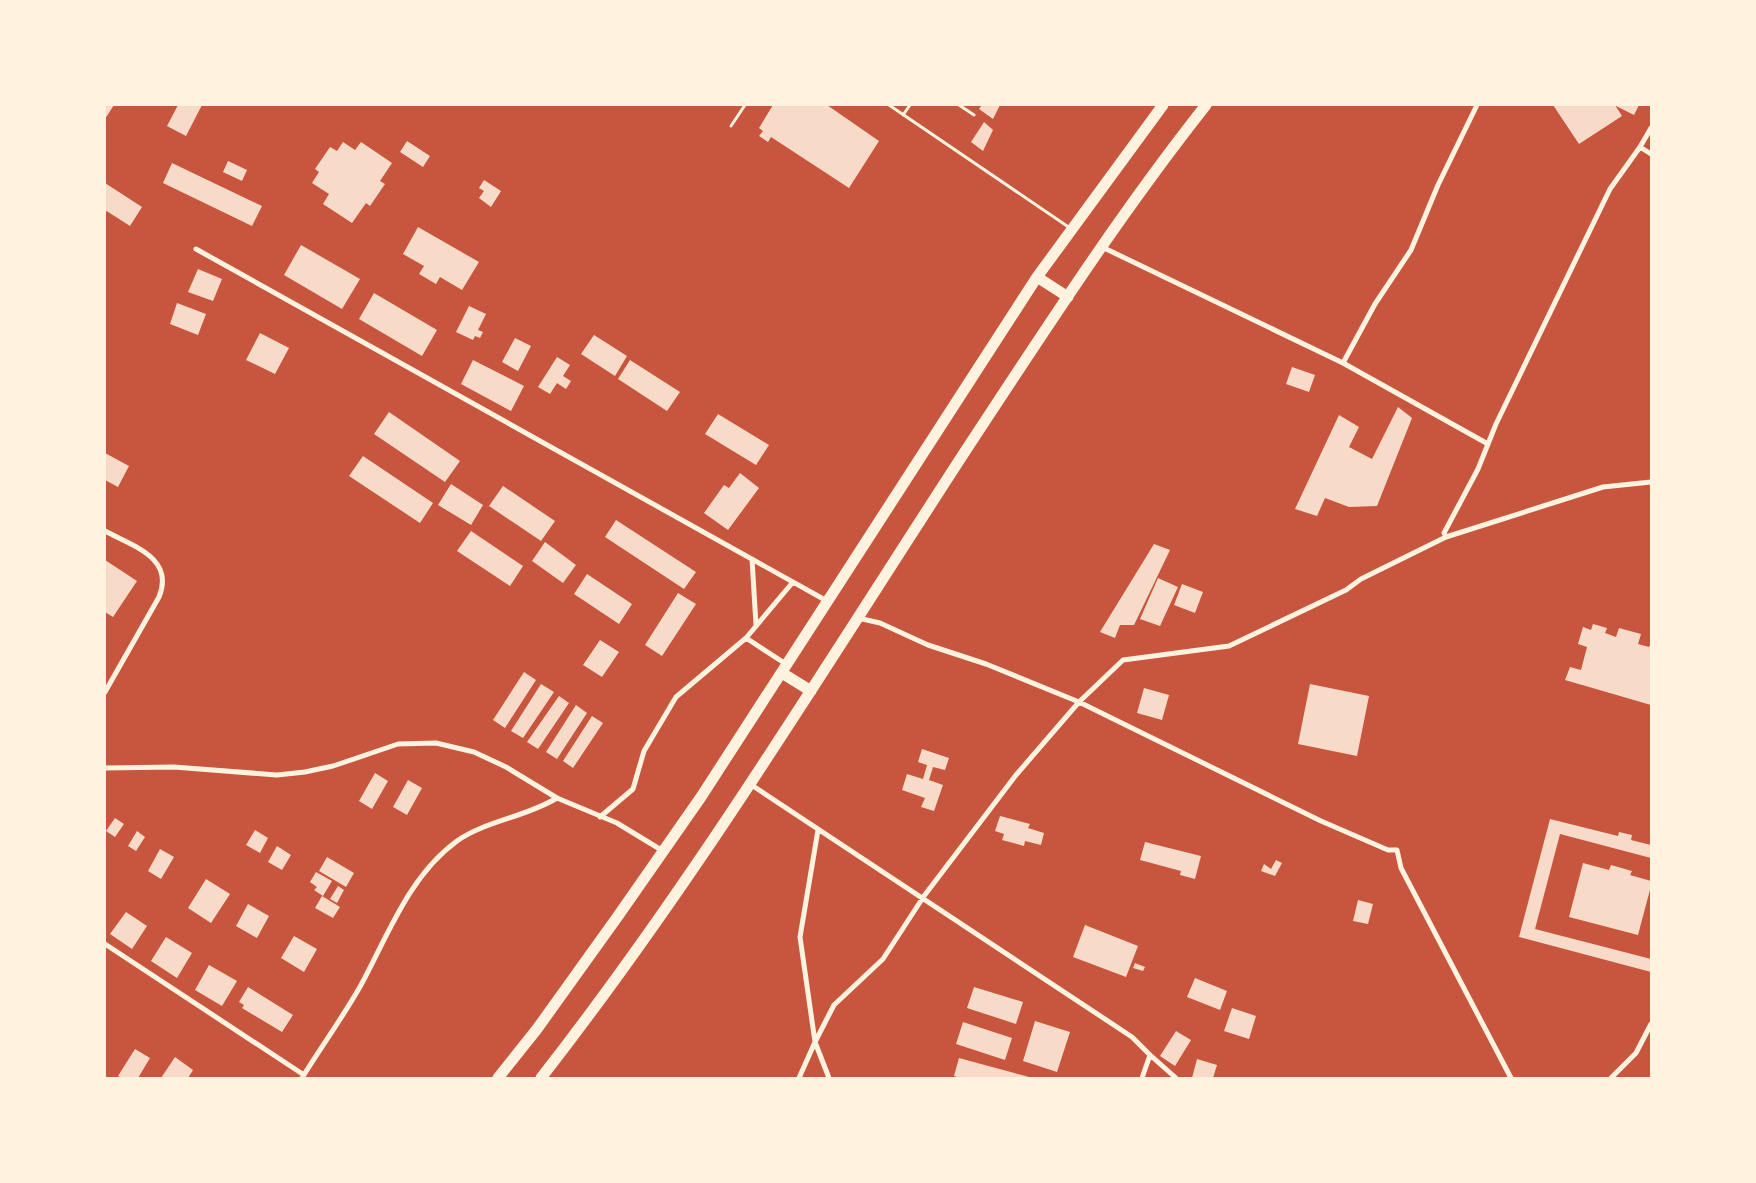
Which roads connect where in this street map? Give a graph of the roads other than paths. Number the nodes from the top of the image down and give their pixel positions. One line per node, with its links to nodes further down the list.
1 (745, 105): 10 (lane)
2 (889, 105): 8 (lane)
3 (910, 105): 8 (lane)
4 (959, 105): 9 (lane)
5 (1163, 105): 14 (highway)
6 (1206, 105): 15 (highway)
7 (1477, 105): 19 (street)
8 (903, 115): 14 (lane)
9 (974, 115)
10 (731, 126)
11 (1651, 128): 12 (street)
12 (1640, 147): 13 (street); 20 (street)
13 (1651, 154)
14 (1072, 229): 17 (highway)
15 (1102, 246): 18 (highway); 19 (street)
16 (196, 249): 24 (street)
17 (1037, 277): 18 (highway); 26 (highway)
18 (1068, 297): 27 (highway)
19 (1343, 363): 20 (street)
20 (1488, 444): 23 (street)
21 (1651, 482): 23 (street)
22 (105, 532): 32 (street)
23 (1446, 536): 33 (street)
24 (752, 559): 25 (street); 28 (street)
25 (793, 582): 26 (street); 28 (street)
26 (828, 601): 30 (highway)
27 (858, 617): 31 (highway); 33 (street)
28 (756, 626): 29 (street)
29 (746, 638): 30 (street); 37 (street)
30 (785, 669): 31 (highway); 39 (highway)
31 (811, 691): 35 (highway)
32 (105, 692)
33 (1079, 702): 40 (street); 52 (street)
34 (105, 768): 36 (street)
35 (750, 784): 38 (street); 47 (highway)
36 (557, 798): 37 (street); 45 (street)
37 (600, 816): 39 (street)
38 (818, 830): 40 (street); 43 (street)
39 (663, 851): 46 (highway)
40 (922, 900): 43 (street); 44 (street)
41 (105, 944): 45 (street)
42 (1651, 1024): 53 (street)
43 (815, 1042): 48 (street); 49 (street)
44 (1150, 1055): 50 (street); 51 (street)
45 (303, 1076)
46 (498, 1078)
47 (541, 1078)
48 (799, 1078)
49 (829, 1078)
50 (1142, 1078)
51 (1176, 1078)
52 (1511, 1078)
53 (1611, 1078)

